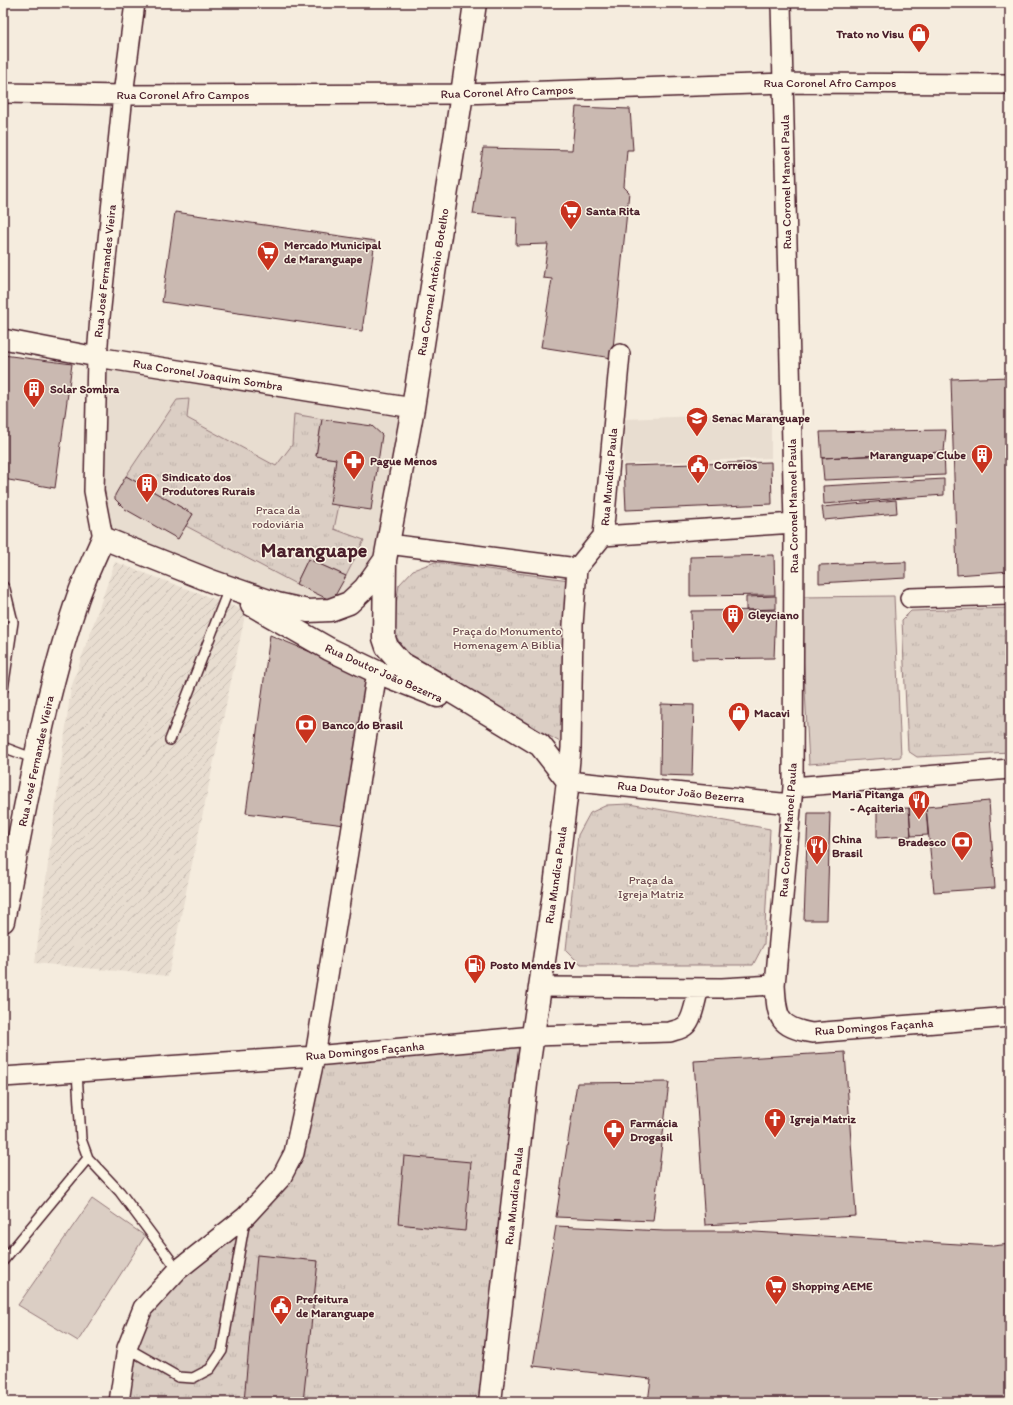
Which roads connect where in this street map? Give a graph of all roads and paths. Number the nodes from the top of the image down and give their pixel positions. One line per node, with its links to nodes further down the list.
1 (134, 3): 8 (street, Rua José Fernandes Vieira)
2 (475, 3): 7 (street, Rua Coronel Antônio Botelho)
3 (781, 3): 4 (street, Rua Coronel Manoel Paula)
4 (783, 83): 5 (street, Rua Coronel Afro Campos); 7 (street, Rua Coronel Afro Campos); 13 (street, Rua Coronel Manoel Paula)
5 (1010, 84)
6 (3, 93): 8 (street, Rua Coronel Afro Campos)
7 (462, 94): 8 (street, Rua Coronel Afro Campos); 12 (street, Rua Coronel Antônio Botelho)
8 (123, 95): 11 (street, Rua José Fernandes Vieira)
9 (3, 339): 11 (street, Rua Coronel Joaquim Sombra)
10 (620, 354): 14 (street, Rua Mundica Paula)
11 (97, 357): 12 (street, Rua Coronel Joaquim Sombra); 15 (street, Rua José Fernandes Vieira)
12 (413, 408): 16 (street, Rua Coronel Antônio Botelho)
13 (794, 523): 14 (street); 32 (street, Rua Coronel Manoel Paula)
14 (604, 536): 17 (street, Rua Mundica Paula)
15 (103, 538): 19 (street, Rua Doutor João Bezerra); 29 (street, Rua José Fernandes Vieira)
16 (386, 552): 17 (street); 22 (street, Rua Coronel Antônio Botelho); 23 (street, Rua Coronel Antônio Botelho)
17 (577, 568): 31 (street, Rua Mundica Paula)
18 (3, 586): 25 (lane)
19 (219, 586): 22 (street, Rua Doutor João Bezerra); 24 (street, Rua Doutor João Bezerra); 26 (lane)
20 (1010, 595): 21 (street)
21 (910, 598)
22 (308, 611)
23 (384, 638): 27 (street, Rua Doutor João Bezerra)
24 (377, 672): 27 (street, Rua Doutor João Bezerra); 39 (street)
25 (3, 689)
26 (170, 740)
27 (540, 745): 31 (street, Rua Doutor João Bezerra)
28 (3, 747): 29 (lane)
29 (35, 759): 33 (street, Rua José Fernandes Vieira)
30 (1010, 770): 32 (street, Rua Doutor João Bezerra)
31 (568, 780): 32 (street, Rua Doutor João Bezerra); 35 (street, Rua Mundica Paula)
32 (792, 795): 34 (street, Rua Coronel Manoel Paula)
33 (3, 922)
34 (776, 985): 36 (street); 37 (street, Rua Domingos Façanha)
35 (540, 987): 36 (street); 38 (street, Rua Mundica Paula)
36 (699, 988): 38 (street, Rua Domingos Façanha)
37 (1010, 1017)
38 (533, 1036): 39 (street, Rua Domingos Façanha); 48 (street, Rua Mundica Paula)
39 (315, 1056): 40 (street, Rua Domingos Façanha); 43 (street)
40 (77, 1072): 41 (street, Rua Domingos Façanha); 42 (lane)
41 (3, 1078)
42 (88, 1158): 44 (lane); 45 (lane)
43 (245, 1217): 45 (street); 46 (lane)
44 (3, 1261)
45 (178, 1270): 46 (street)
46 (127, 1348): 47 (street)
47 (119, 1402)
48 (490, 1402)

